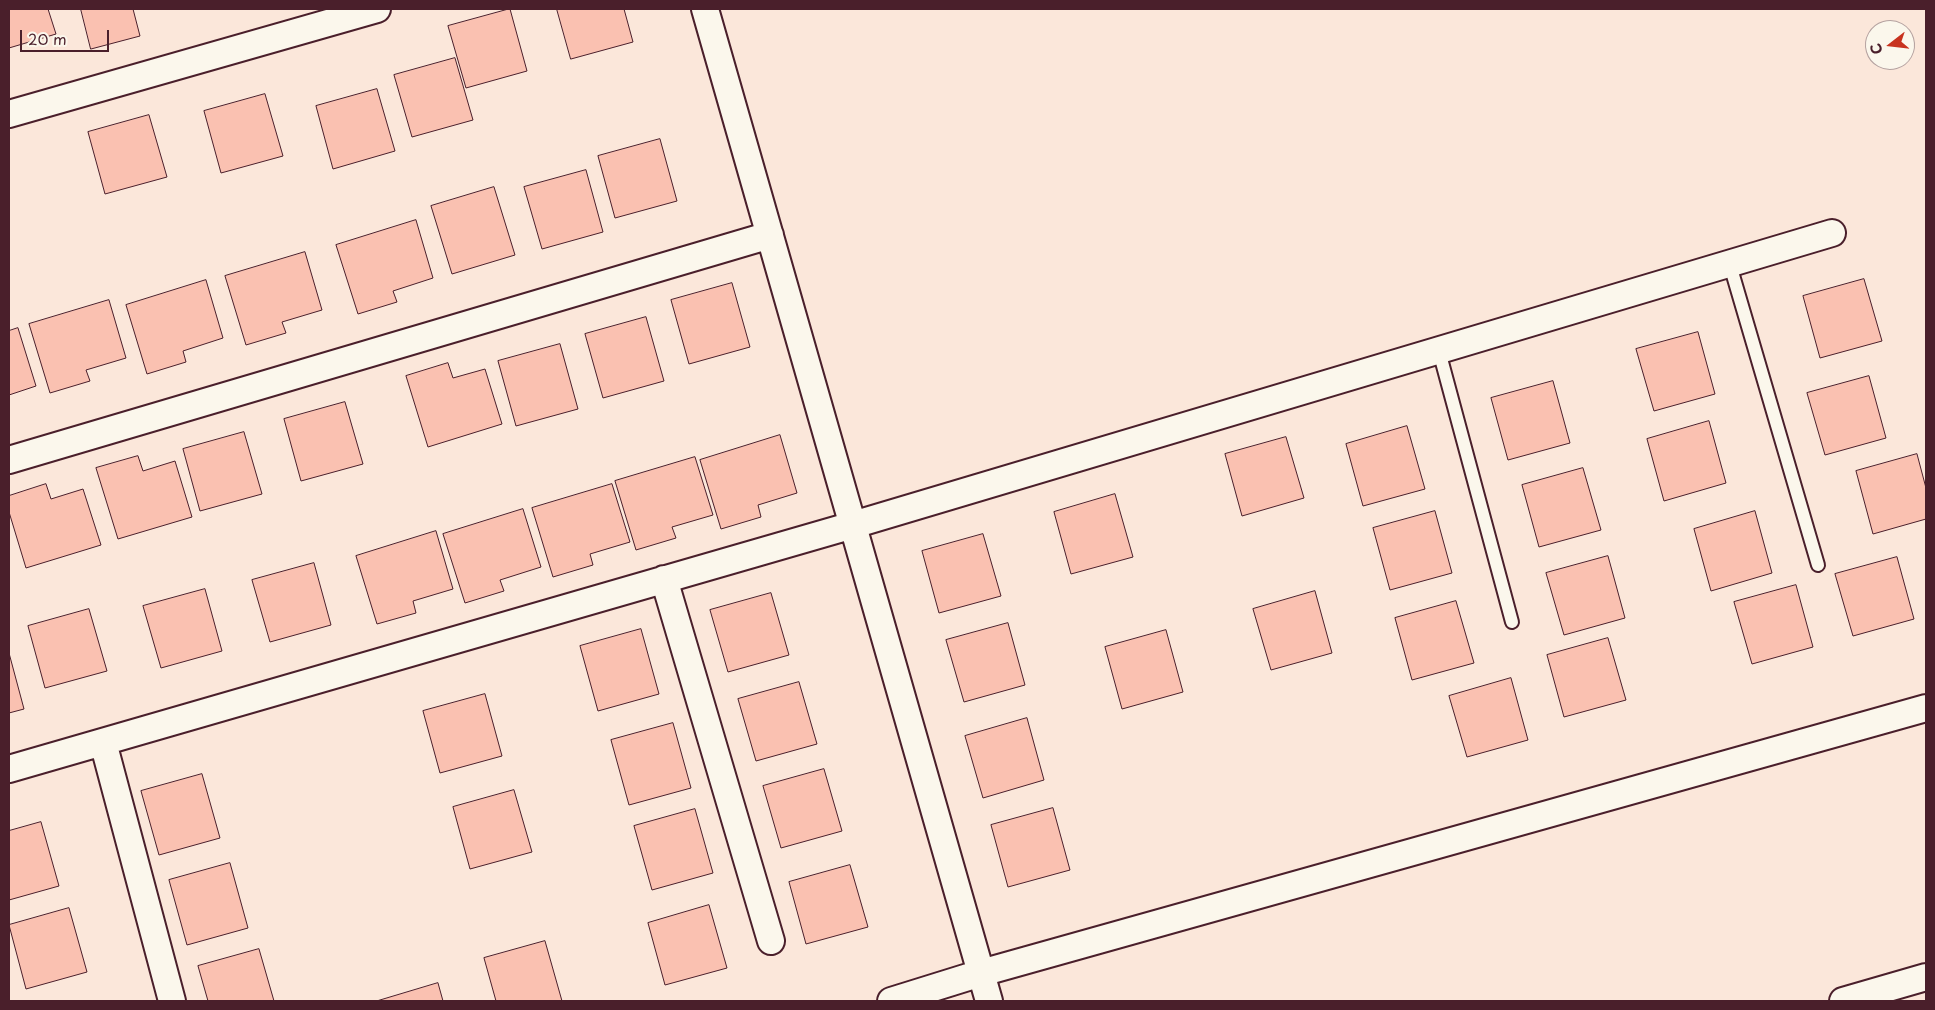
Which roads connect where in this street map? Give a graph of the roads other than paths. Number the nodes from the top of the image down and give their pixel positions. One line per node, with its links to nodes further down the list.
1 (377, 9): 3 (street)
2 (705, 9): 5 (street)
3 (9, 114)
4 (1832, 233): 6 (street)
5 (770, 235): 8 (street); 9 (street)
6 (1730, 265): 7 (street); 10 (lane)
7 (1439, 351): 9 (street); 12 (lane)
8 (9, 460)
9 (853, 525): 11 (street); 17 (street)
10 (1818, 566)
11 (664, 579): 14 (street); 16 (street)
12 (1512, 622)
13 (1926, 708): 17 (street)
14 (103, 742): 15 (street); 19 (street)
15 (9, 769)
16 (771, 941)
17 (982, 973): 20 (street); 21 (street)
18 (1926, 977): 22 (street)
19 (172, 1001)
20 (890, 1001)
21 (990, 1001)
22 (1842, 1001)

